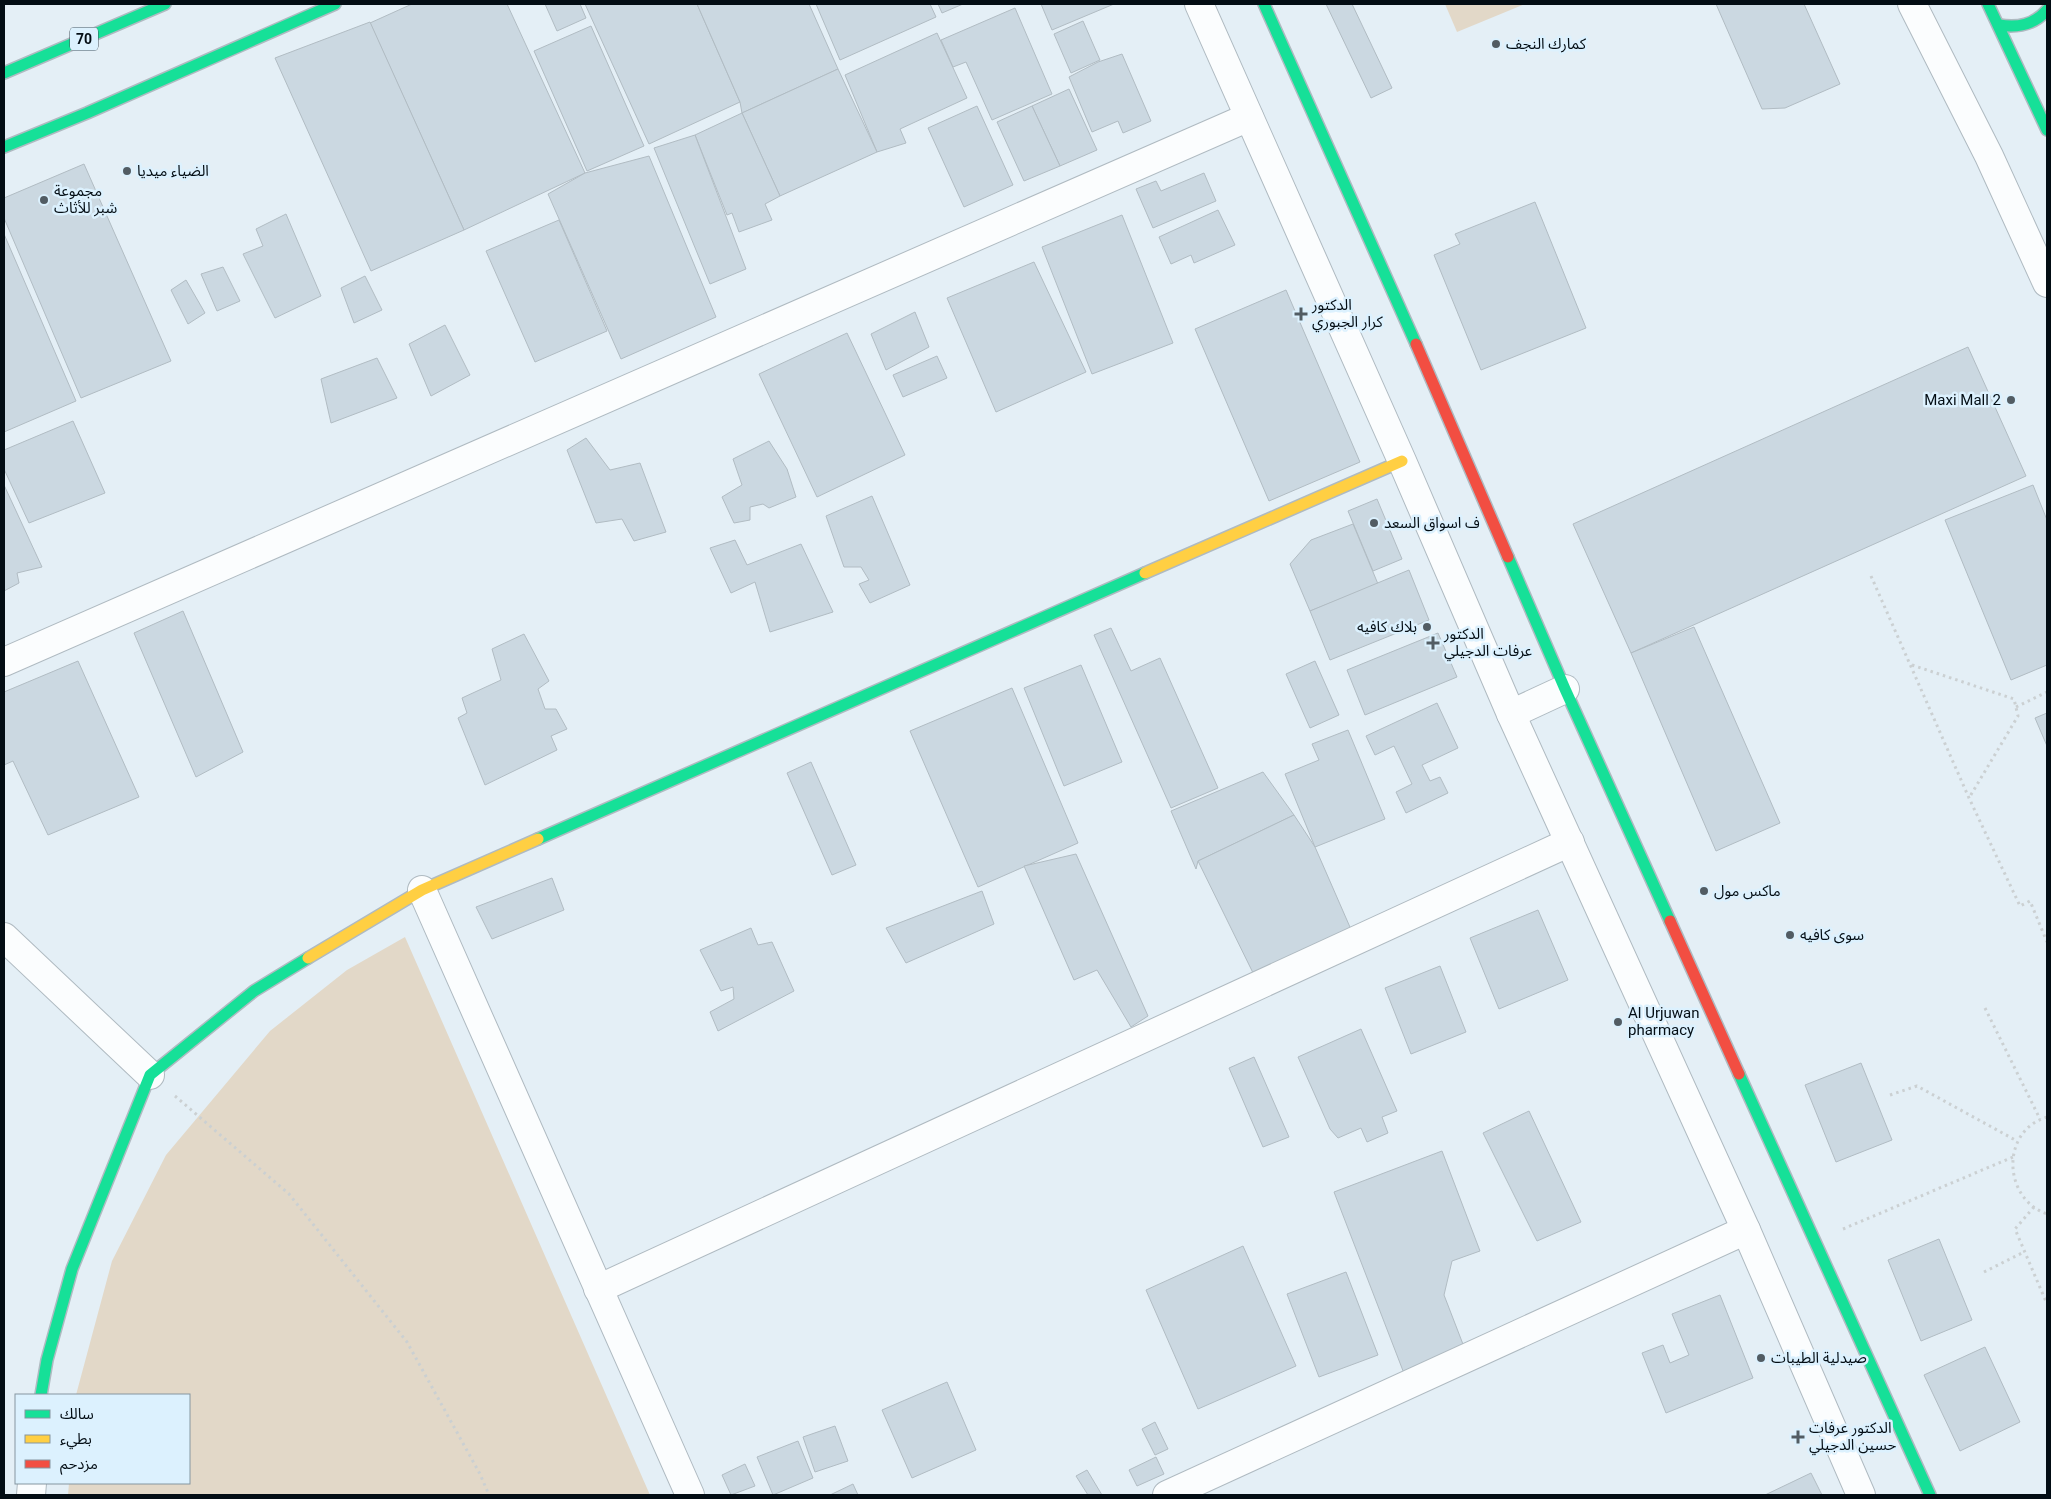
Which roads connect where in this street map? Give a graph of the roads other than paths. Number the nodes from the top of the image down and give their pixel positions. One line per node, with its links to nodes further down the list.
1 (165, 4): 9 (main road, 70)
2 (335, 4): 12 (main road)
3 (1199, 4): 10 (street)
4 (1264, 4): 16 (main road)
5 (1912, 4): 13 (street)
6 (1988, 4): 8 (main road)
7 (2047, 10): 8 (main road)
8 (1999, 25): 11 (main road)
9 (4, 73)
10 (1249, 117): 14 (street); 15 (street)
11 (2047, 130)
12 (4, 147)
13 (2047, 283)
14 (1402, 461): 17 (street); 19 (main road)
15 (4, 662)
16 (1565, 689): 17 (street); 28 (main road)
17 (1511, 714): 18 (street)
18 (1570, 842): 22 (street); 23 (street)
19 (422, 890): 21 (main road); 23 (street)
20 (4, 936): 21 (street)
21 (150, 1074): 24 (main road)
22 (1746, 1230): 26 (street); 27 (street)
23 (598, 1289): 25 (street)
24 (41, 1394)
25 (690, 1495)
26 (1167, 1495)
27 (1861, 1495)
28 (1930, 1495)

